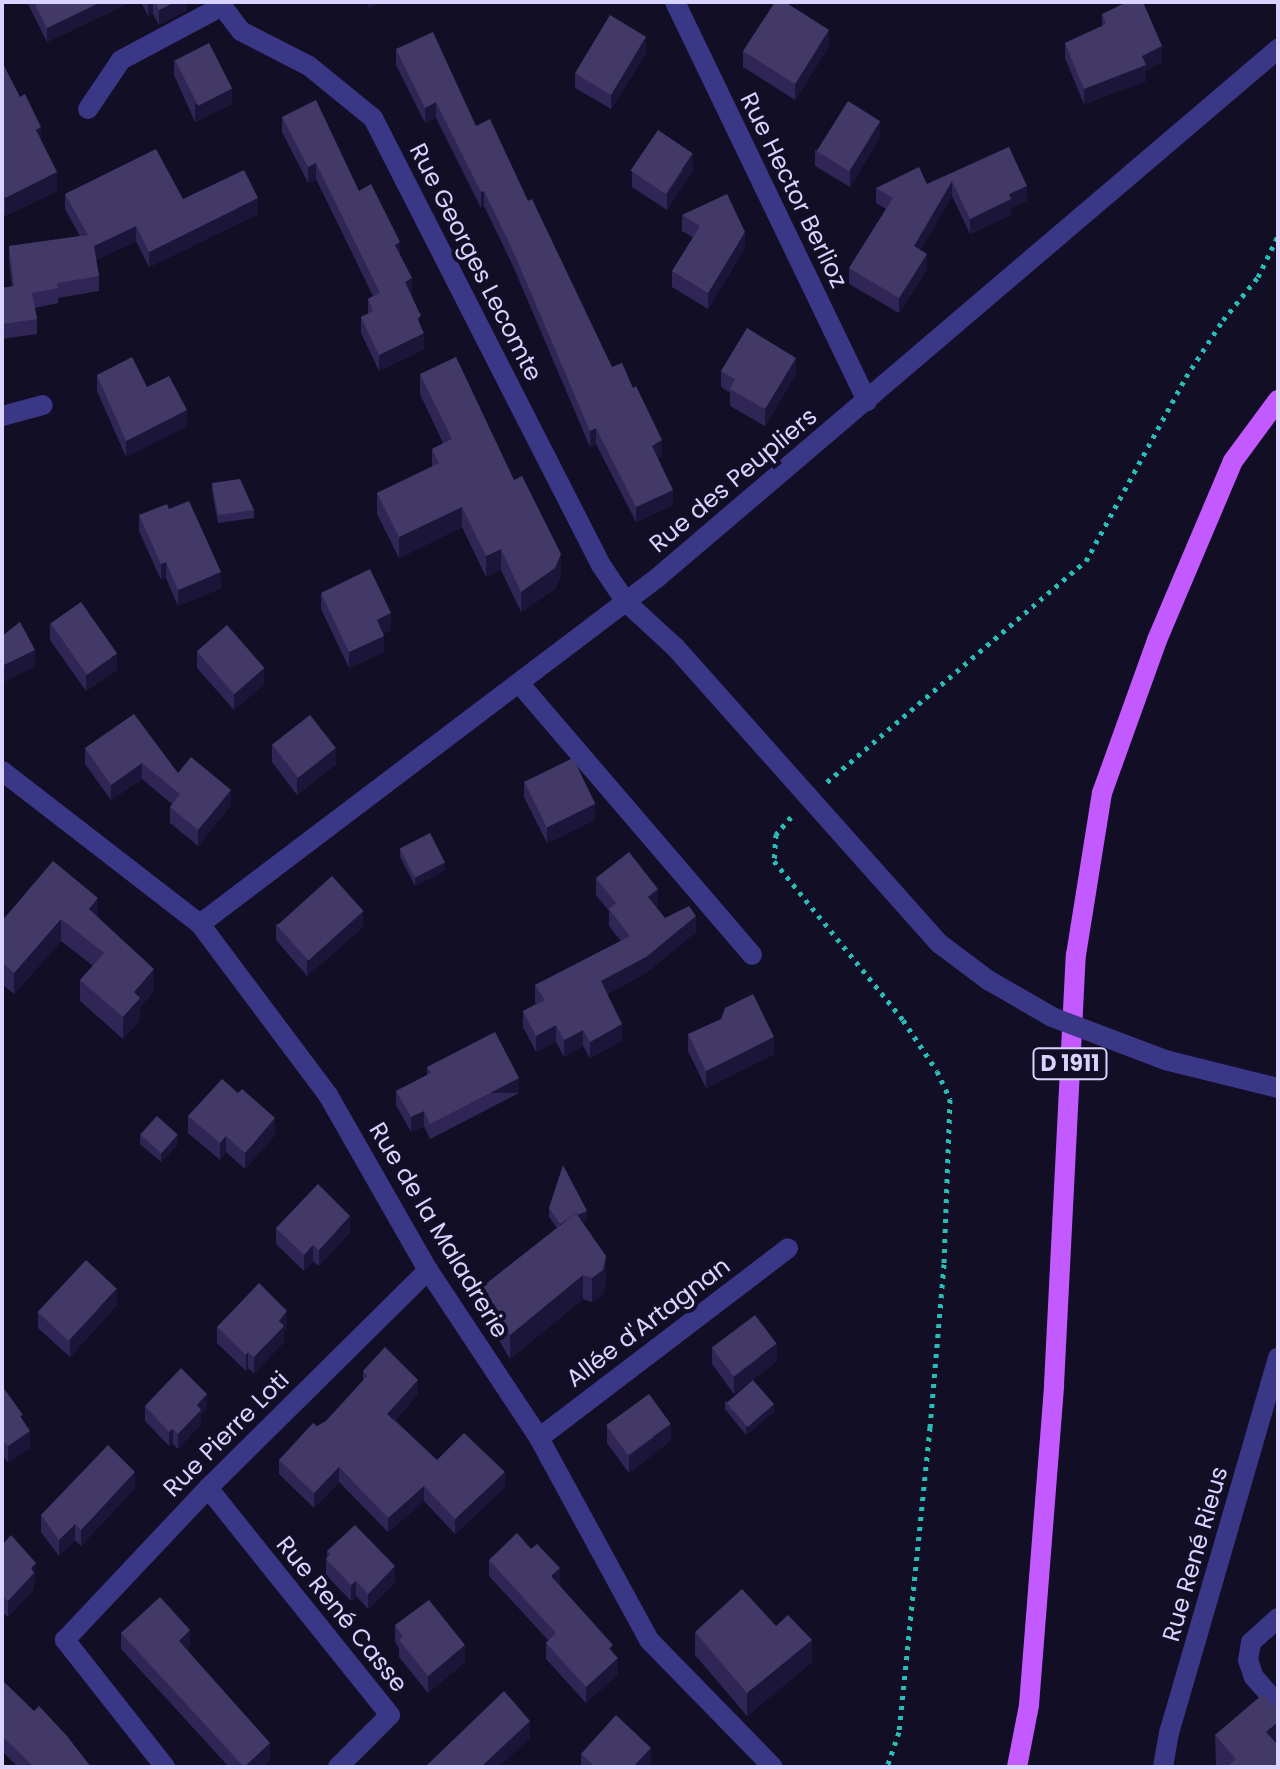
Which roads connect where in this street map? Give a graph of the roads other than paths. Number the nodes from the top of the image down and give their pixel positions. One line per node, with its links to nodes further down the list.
1 (675, 2): 6 (street, Rue Hector Berlioz)
2 (220, 4): 4 (street); 9 (street, Rue Georges Lecomte)
3 (1278, 49): 6 (street, Rue des Peupliers)
4 (88, 109)
5 (1278, 400): 26 (main road, D 1911)
6 (867, 401): 9 (street, Rue des Peupliers)
7 (43, 405): 8 (street)
8 (2, 416)
9 (626, 602): 10 (street, Rue des Peupliers); 14 (street, Rue Georges Lecomte, bridge)
10 (519, 683): 12 (street, Rue des Peupliers); 13 (street)
11 (2, 771): 12 (street, Rue de la Maladrerie)
12 (200, 924): 16 (street, Rue de la Maladrerie)
13 (752, 955)
14 (1278, 1088)
15 (788, 1248): 19 (street, Allée d'Artagnan)
16 (428, 1270): 19 (street, Rue de la Maladrerie); 20 (street, Rue Pierre Loti)
17 (1278, 1357): 18 (street, Rue René Rieus)
18 (1273, 1401): 27 (street, Rue René Rieus)
19 (539, 1438): 25 (street, Rue de la Maladrerie)
20 (208, 1488): 23 (street, Rue Pierre Loti); 24 (street, Rue René Casse)
21 (1278, 1618): 22 (street)
22 (1278, 1705)
23 (165, 1767)
24 (338, 1767)
25 (773, 1767)
26 (1017, 1767)
27 (1163, 1767)

